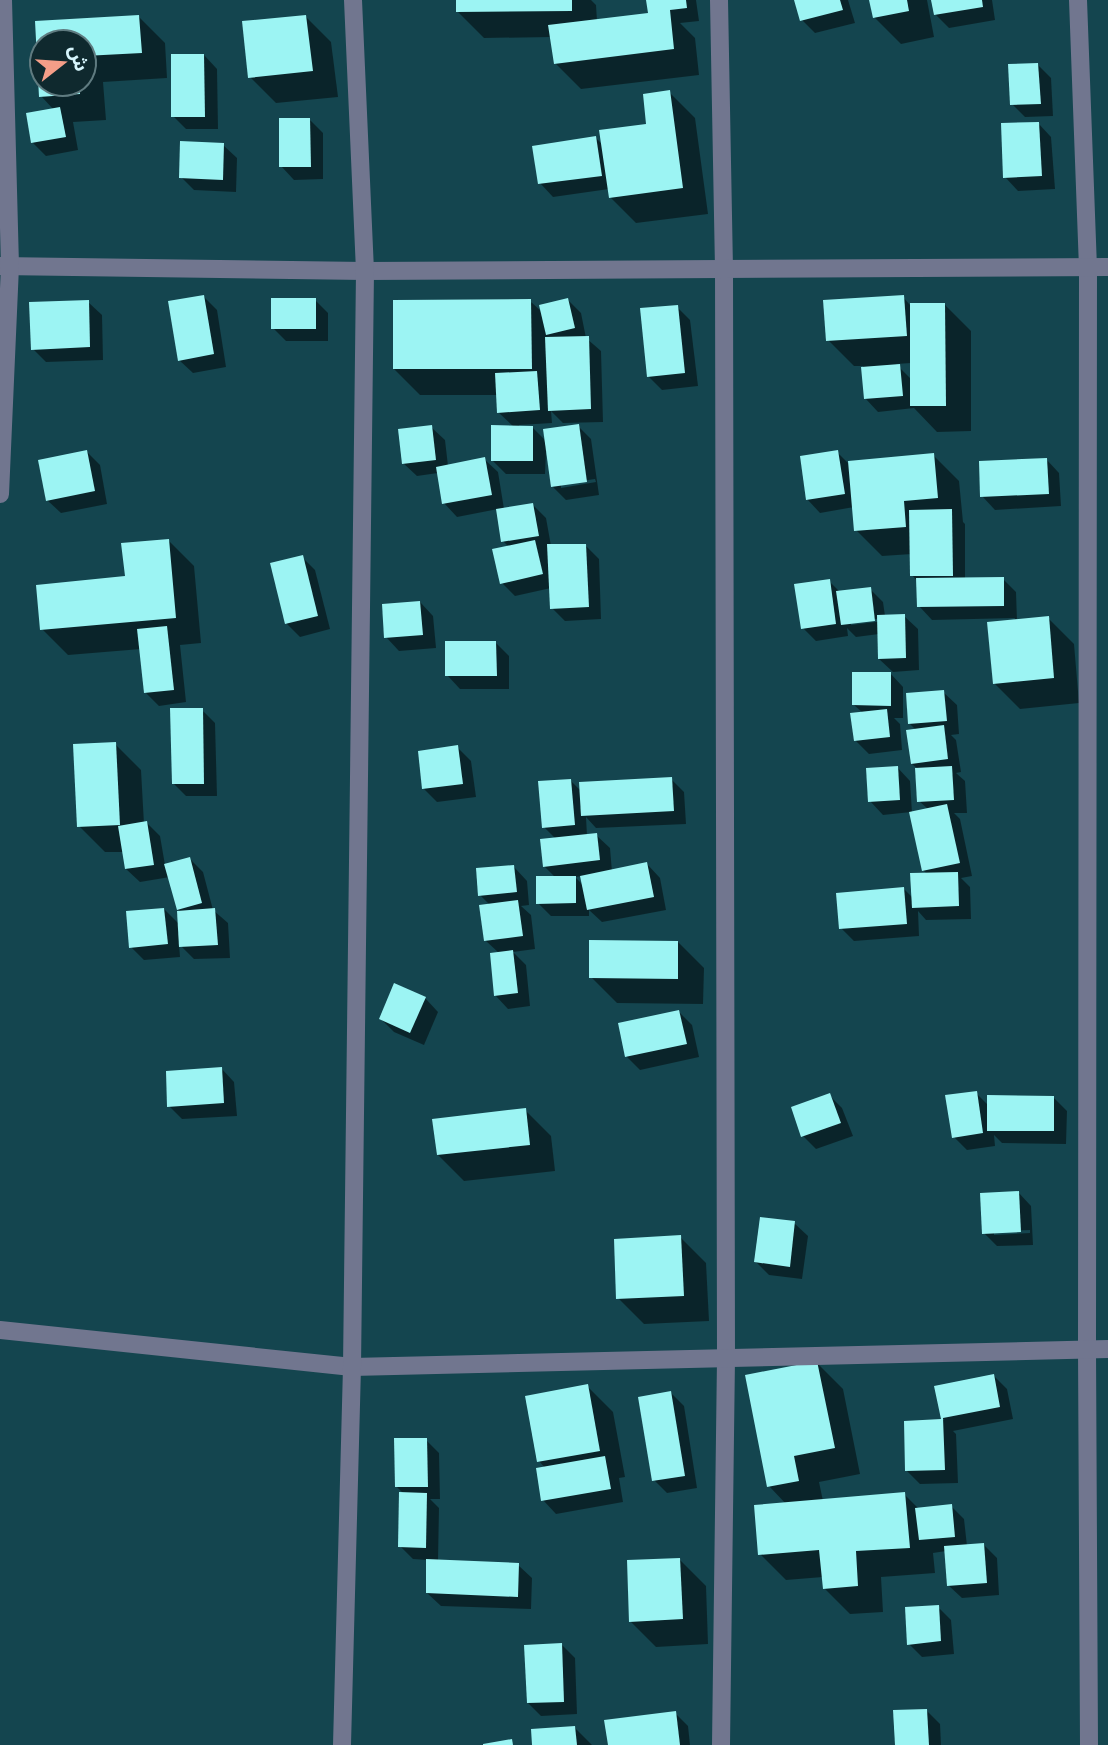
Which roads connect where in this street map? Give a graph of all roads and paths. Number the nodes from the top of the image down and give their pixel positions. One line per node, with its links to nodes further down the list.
1 (4, 0): 5 (street)
2 (354, 0): 9 (street)
3 (719, 0): 8 (street)
4 (1078, 0): 7 (street)
5 (5, 266): 9 (street); 10 (street)
6 (1108, 267): 7 (street)
7 (1088, 268): 8 (street); 12 (street)
8 (724, 269): 9 (street); 14 (street)
9 (365, 271): 15 (street)
10 (0, 494)
11 (0, 1330): 15 (street)
12 (1087, 1349): 13 (street); 14 (street); 18 (street)
13 (1108, 1349)
14 (726, 1358): 15 (street); 17 (street)
15 (352, 1367): 16 (street)
16 (342, 1745)
17 (721, 1745)
18 (1089, 1745)

